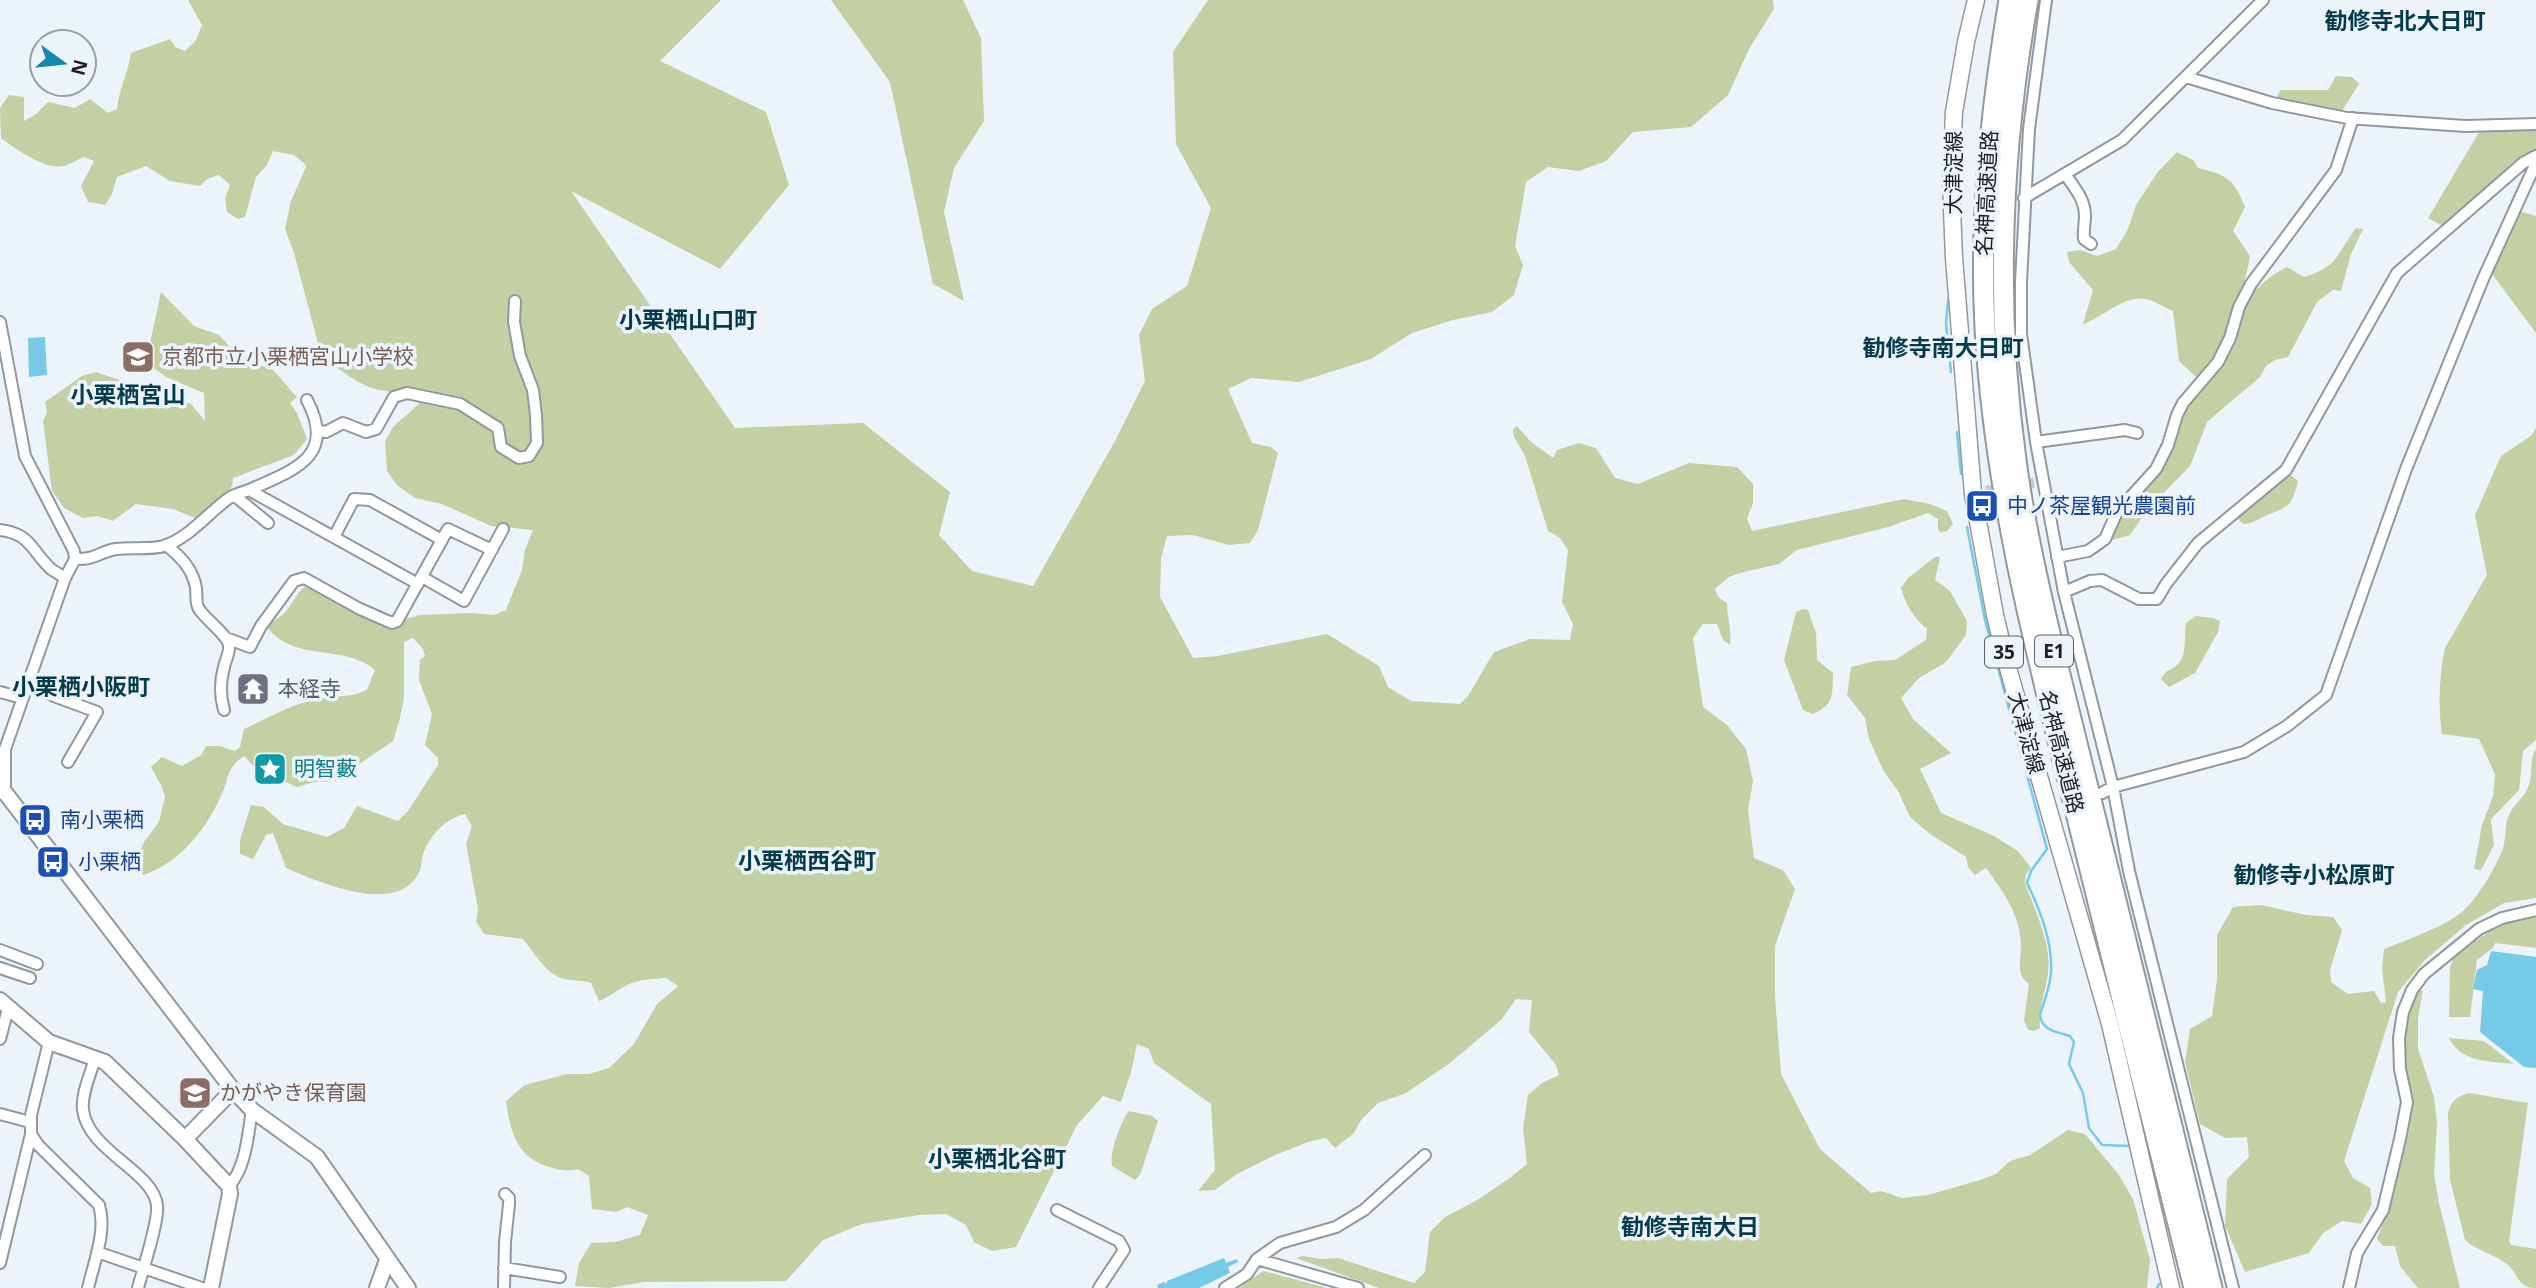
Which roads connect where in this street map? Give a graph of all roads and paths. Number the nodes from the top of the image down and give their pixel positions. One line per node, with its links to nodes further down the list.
1 (1976, 0): 79 (main road, 大津淀線 / 35)
2 (2009, 0): 80 (highway, 名神高速道路 / E1)
3 (2028, 0): 81 (highway, 名神高速道路 / E1)
4 (2046, 0): 12 (street)
5 (2263, 0): 6 (street)
6 (2186, 77): 7 (street); 11 (street)
7 (2353, 118): 8 (street); 30 (street)
8 (2536, 124)
9 (2536, 156): 34 (street)
10 (2536, 163): 41 (street)
11 (2065, 174): 12 (street); 13 (street)
12 (2024, 198): 20 (street)
13 (2091, 244)
14 (515, 301): 18 (street)
15 (1, 326): 16 (street)
16 (6, 382): 31 (street)
17 (307, 400): 18 (street)
18 (319, 431): 21 (street)
19 (2137, 433): 20 (street)
20 (2036, 442): 30 (street)
21 (249, 490): 22 (street); 26 (street)
22 (235, 496): 23 (street); 28 (street)
23 (268, 523)
24 (503, 529): 29 (street)
25 (0, 530): 32 (street)
26 (334, 537): 27 (street); 33 (street)
27 (442, 540): 29 (street); 33 (street)
28 (166, 545): 31 (street); 35 (street)
29 (492, 550): 33 (street)
30 (2057, 557): 34 (street)
31 (75, 559): 32 (street)
32 (65, 578): 36 (street)
33 (420, 580): 35 (street)
34 (2064, 592): 41 (street)
35 (226, 638): 39 (street)
36 (27, 686): 38 (street); 40 (street)
37 (0, 692): 38 (street)
38 (22, 698): 42 (street)
39 (224, 710)
40 (68, 762)
41 (2113, 787): 43 (street); 82 (street)
42 (2, 791): 53 (street)
43 (2102, 793)
44 (2536, 911): 83 (street)
45 (0, 950): 46 (street)
46 (37, 964)
47 (0, 968): 48 (street)
48 (30, 978)
49 (4, 1005): 50 (street); 51 (street)
50 (0, 1039)
51 (49, 1042): 52 (street); 56 (street)
52 (95, 1058): 57 (street); 66 (street)
53 (233, 1090): 54 (street); 57 (street)
54 (253, 1110): 59 (street); 64 (street)
55 (0, 1114): 56 (street)
56 (31, 1128): 62 (street); 65 (street)
57 (185, 1139): 59 (street)
58 (1425, 1155): 63 (street)
59 (229, 1186): 72 (street)
60 (505, 1194): 67 (street)
61 (1057, 1210): 76 (street)
62 (97, 1252): 66 (street); 69 (street)
63 (1257, 1259): 77 (street); 78 (street)
64 (387, 1260): 73 (street); 74 (street)
65 (0, 1263)
66 (143, 1268): 70 (street); 71 (street)
67 (504, 1268): 68 (street); 75 (street)
68 (560, 1277)
69 (88, 1288)
70 (138, 1288)
71 (202, 1288)
72 (211, 1288)
73 (377, 1288)
74 (408, 1288)
75 (504, 1288)
76 (1099, 1288)
77 (1225, 1288)
78 (1358, 1288)
79 (2171, 1288)
80 (2193, 1288)
81 (2211, 1288)
82 (2233, 1288)
83 (2349, 1288)

